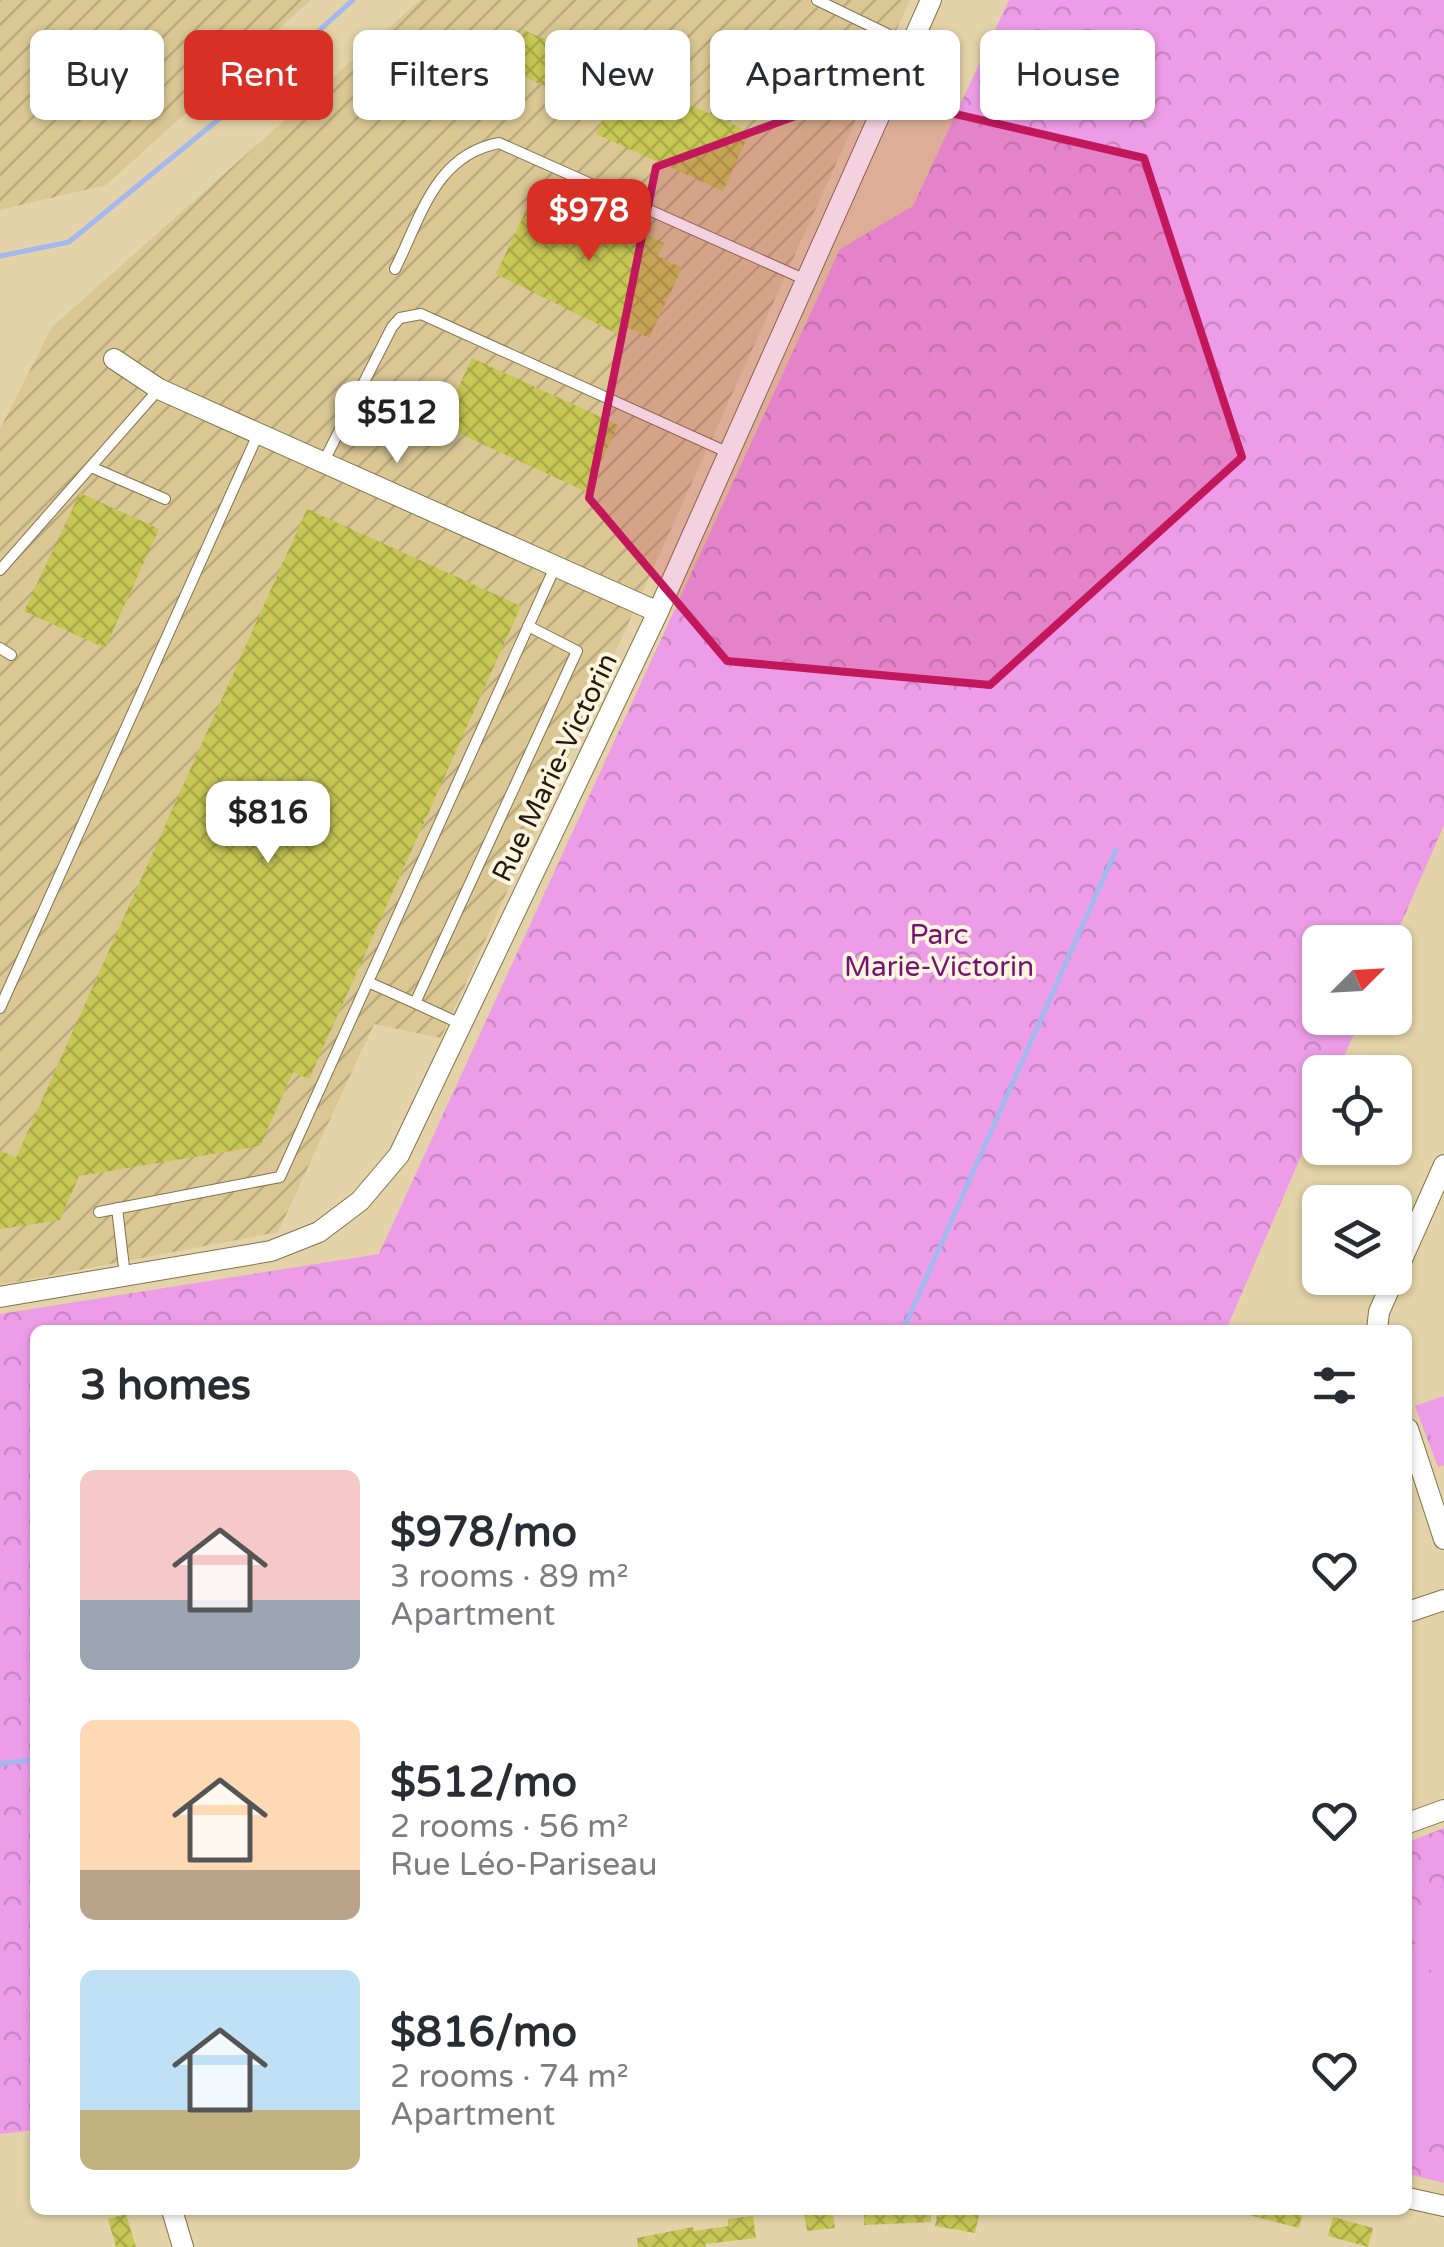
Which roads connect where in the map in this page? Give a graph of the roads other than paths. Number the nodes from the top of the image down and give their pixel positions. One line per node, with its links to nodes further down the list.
1 (817, 0): 3 (lane)
2 (931, 0): 4 (street, Rue Marie-Victorin)
3 (878, 30)
4 (918, 30)
5 (878, 120): 7 (street, Rue Marie-Victorin)
6 (395, 269): 7 (lane)
7 (807, 280): 11 (street, Rue Marie-Victorin)
8 (114, 359): 9 (street)
9 (159, 389): 10 (street); 13 (lane)
10 (259, 432): 12 (street); 23 (lane)
11 (730, 453): 12 (lane); 17 (street, Rue Marie-Victorin)
12 (324, 461): 15 (street)
13 (91, 467): 14 (lane); 16 (lane)
14 (165, 500)
15 (555, 566): 17 (street); 18 (lane)
16 (0, 570)
17 (658, 612): 24 (street, Rue Marie-Victorin)
18 (528, 626): 21 (lane); 22 (lane)
19 (0, 648): 20 (lane)
20 (11, 654)
21 (368, 982): 22 (lane); 26 (lane)
22 (415, 1004): 24 (lane)
23 (0, 1008)
24 (461, 1024): 29 (street, Rue Marie-Victorin)
25 (1444, 1165): 28 (street)
26 (117, 1208): 27 (lane); 29 (lane)
27 (99, 1212)
28 (1412, 1236)
29 (126, 1276): 31 (street, Rue Marie-Victorin)
30 (1386, 1295): 32 (street)
31 (0, 1297)
32 (1378, 1325)
33 (1412, 1441): 34 (street)
34 (1444, 1539)
35 (1444, 1600): 36 (street)
36 (1412, 1611)
37 (1444, 1810): 38 (street)
38 (1412, 1821)
39 (1412, 2199): 40 (street)
40 (1444, 2206)
41 (173, 2215): 42 (street)
42 (183, 2247)

